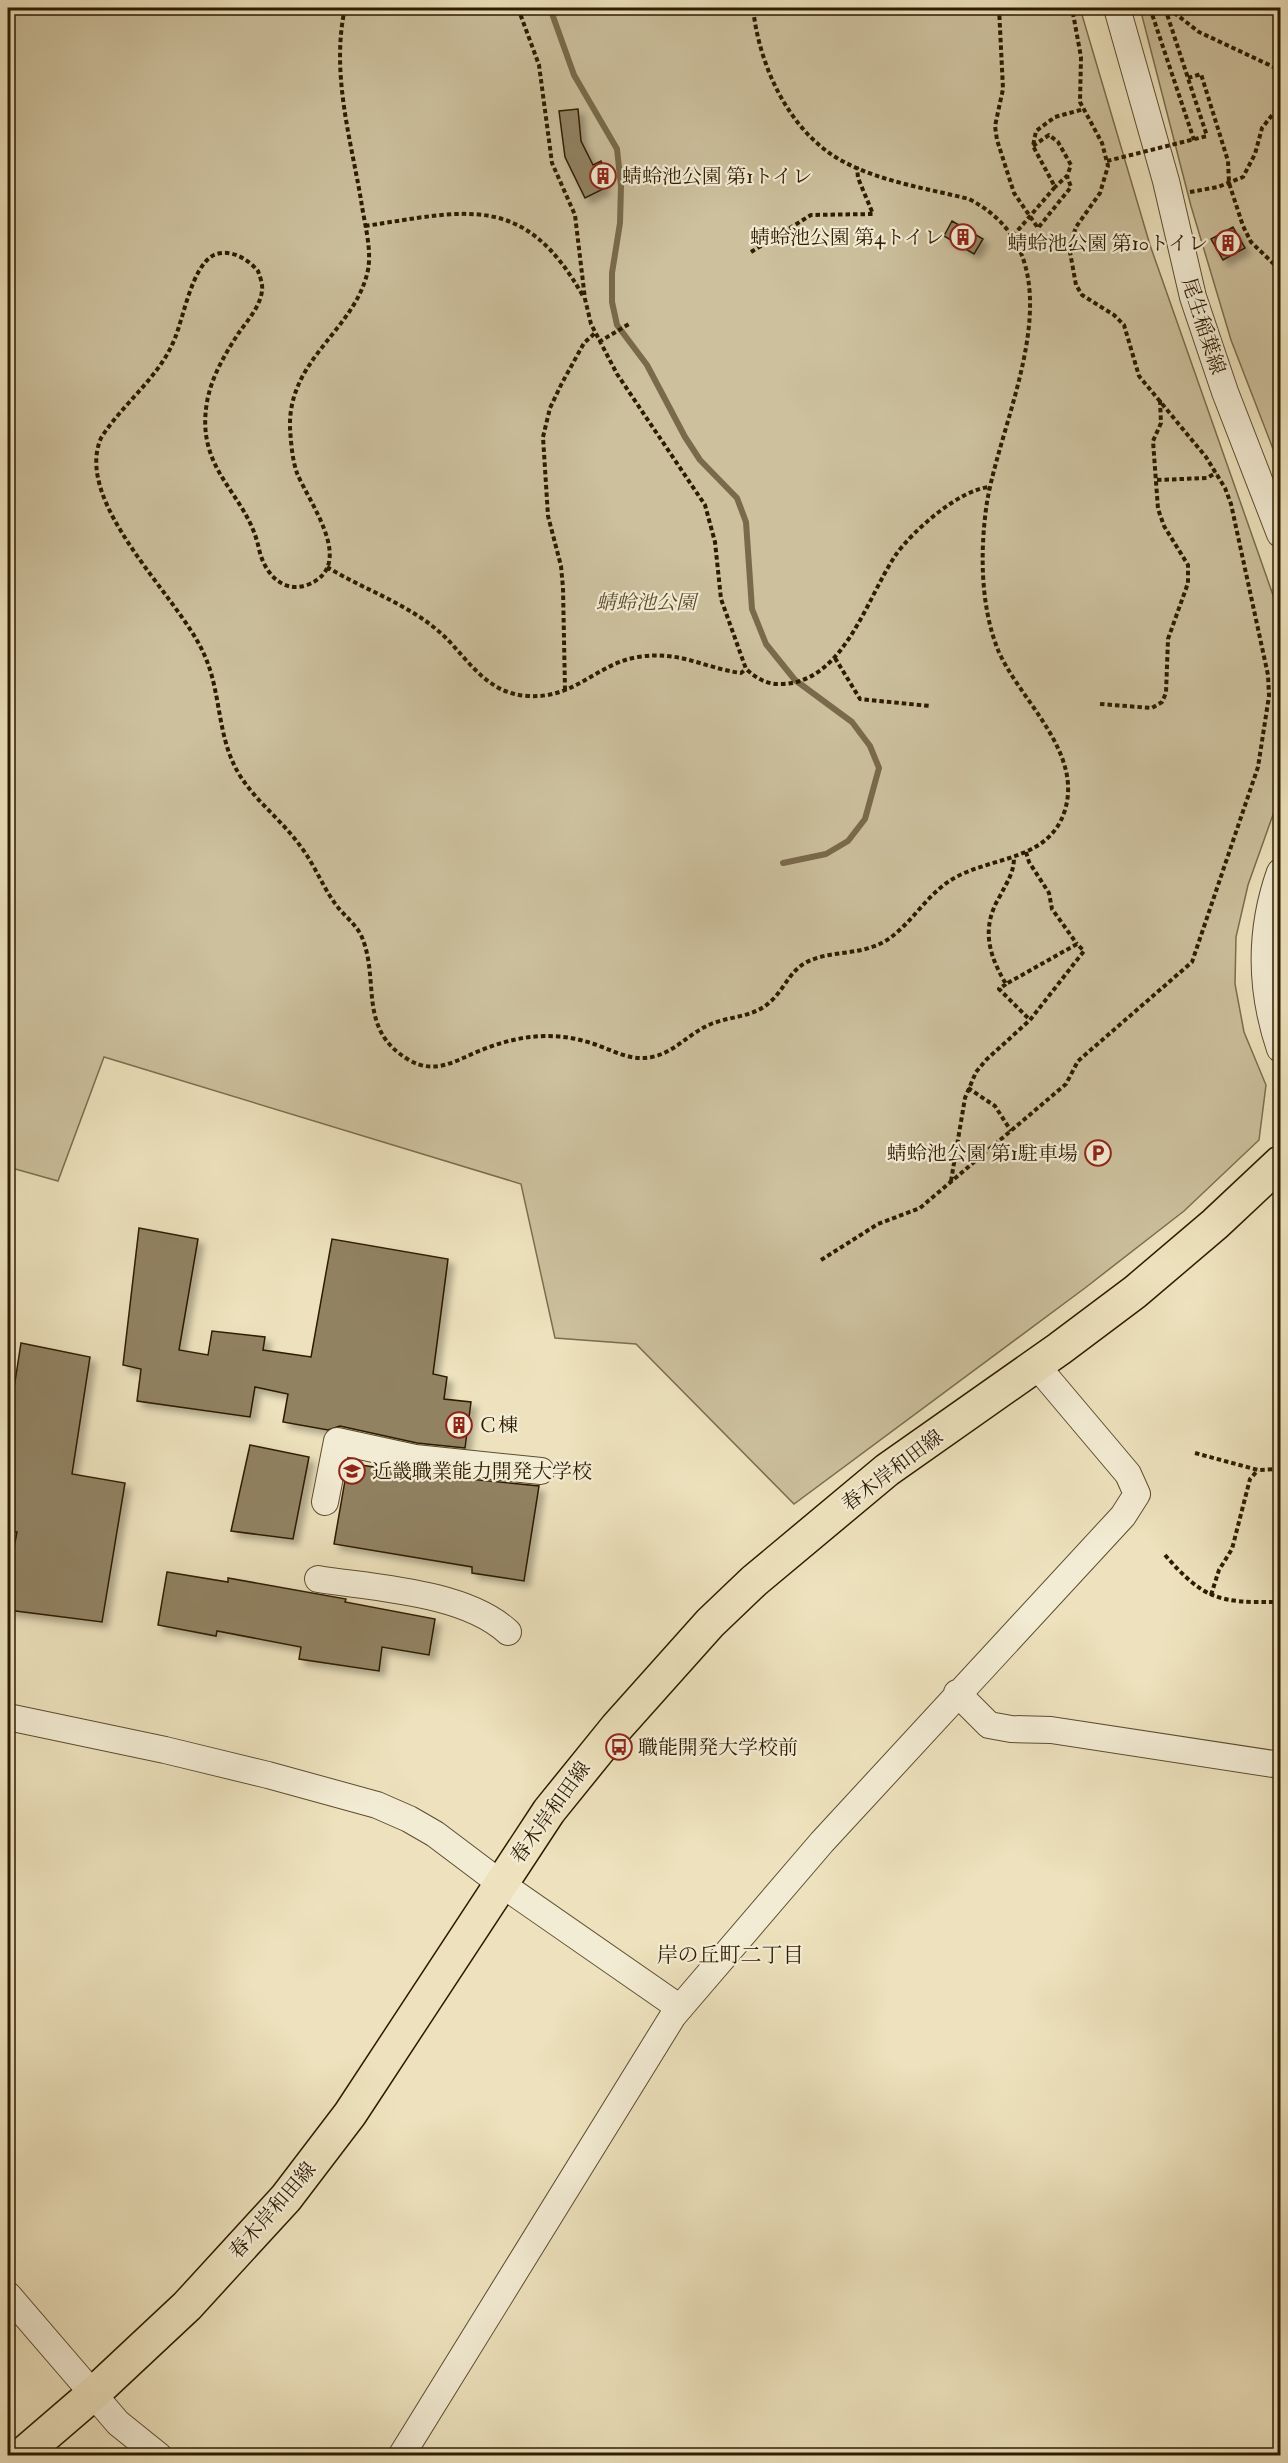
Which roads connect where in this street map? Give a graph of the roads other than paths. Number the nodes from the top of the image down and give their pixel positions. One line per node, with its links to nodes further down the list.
1 (1117, 8): 2 (street, 尾生稲葉線)
2 (1281, 534)
3 (1281, 872): 4 (street)
4 (1281, 1049)
5 (1281, 1162): 6 (main road, 春木岸和田線)
6 (1036, 1365): 11 (street); 14 (main road, 春木岸和田線)
7 (542, 1471): 8 (street)
8 (324, 1502)
9 (318, 1579): 10 (street)
10 (508, 1632)
11 (957, 1693): 13 (street); 15 (street)
12 (8, 1717): 14 (street)
13 (1281, 1765)
14 (500, 1882): 15 (street); 17 (main road, 春木岸和田線)
15 (680, 2008): 20 (street)
16 (8, 2295): 17 (street)
17 (93, 2394): 18 (main road, 春木岸和田線); 19 (street)
18 (21, 2456)
19 (159, 2456)
20 (401, 2456)

